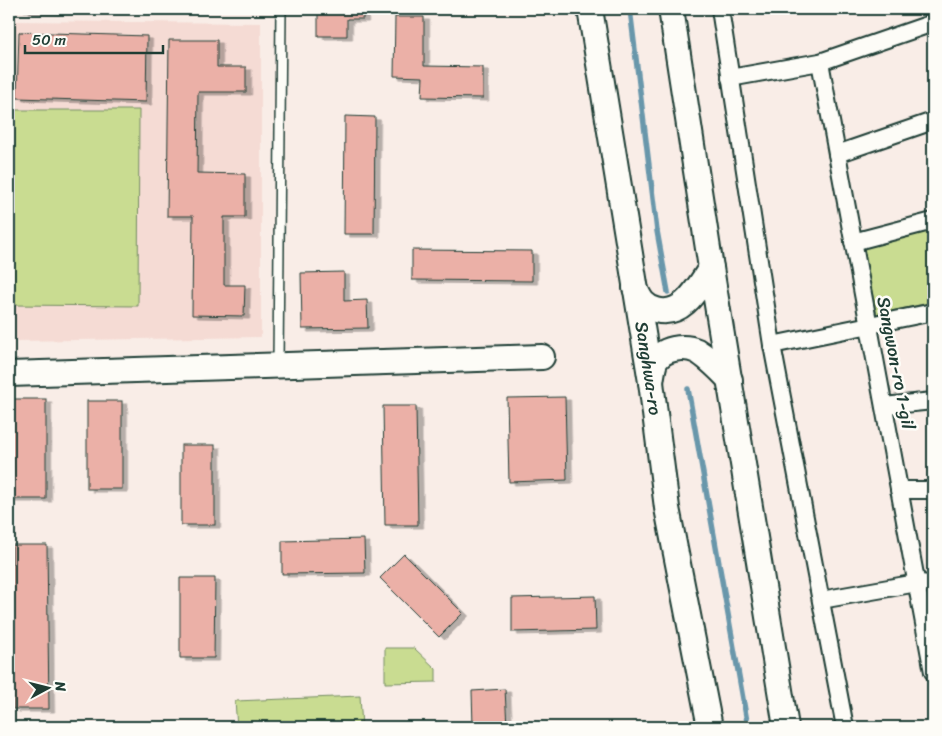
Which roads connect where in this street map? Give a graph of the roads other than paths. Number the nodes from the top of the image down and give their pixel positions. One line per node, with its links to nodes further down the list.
1 (281, 9): 18 (lane)
2 (590, 9): 13 (main road, Sanghwa-ro)
3 (671, 9): 12 (main road)
4 (720, 9): 7 (street)
5 (933, 23): 6 (street)
6 (820, 62): 7 (street); 9 (street, Sangwon-ro 1-gil)
7 (730, 78): 16 (street)
8 (933, 120): 9 (street)
9 (837, 154): 11 (street, Sangwon-ro 1-gil)
10 (933, 220): 11 (street)
11 (853, 242): 15 (street, Sangwon-ro 1-gil)
12 (711, 268): 13 (main road); 20 (main road)
13 (635, 286): 21 (main road, Sanghwa-ro)
14 (933, 312): 15 (street)
15 (869, 325): 16 (street); 23 (street, Sangwon-ro 1-gil)
16 (772, 345): 28 (street)
17 (542, 357): 18 (main road)
18 (278, 365): 19 (main road)
19 (9, 374)
20 (730, 380): 21 (main road); 31 (main road)
21 (651, 382): 30 (main road, Sanghwa-ro)
22 (933, 401): 23 (street)
23 (884, 406): 24 (street, Sangwon-ro 1-gil)
24 (900, 490): 25 (street); 26 (street, Sangwon-ro 1-gil)
25 (933, 490)
26 (917, 584): 27 (street); 28 (street); 29 (street, Sangwon-ro 1-gil)
27 (933, 584)
28 (821, 600): 32 (street)
29 (933, 672)
30 (710, 727)
31 (786, 727)
32 (845, 727)

